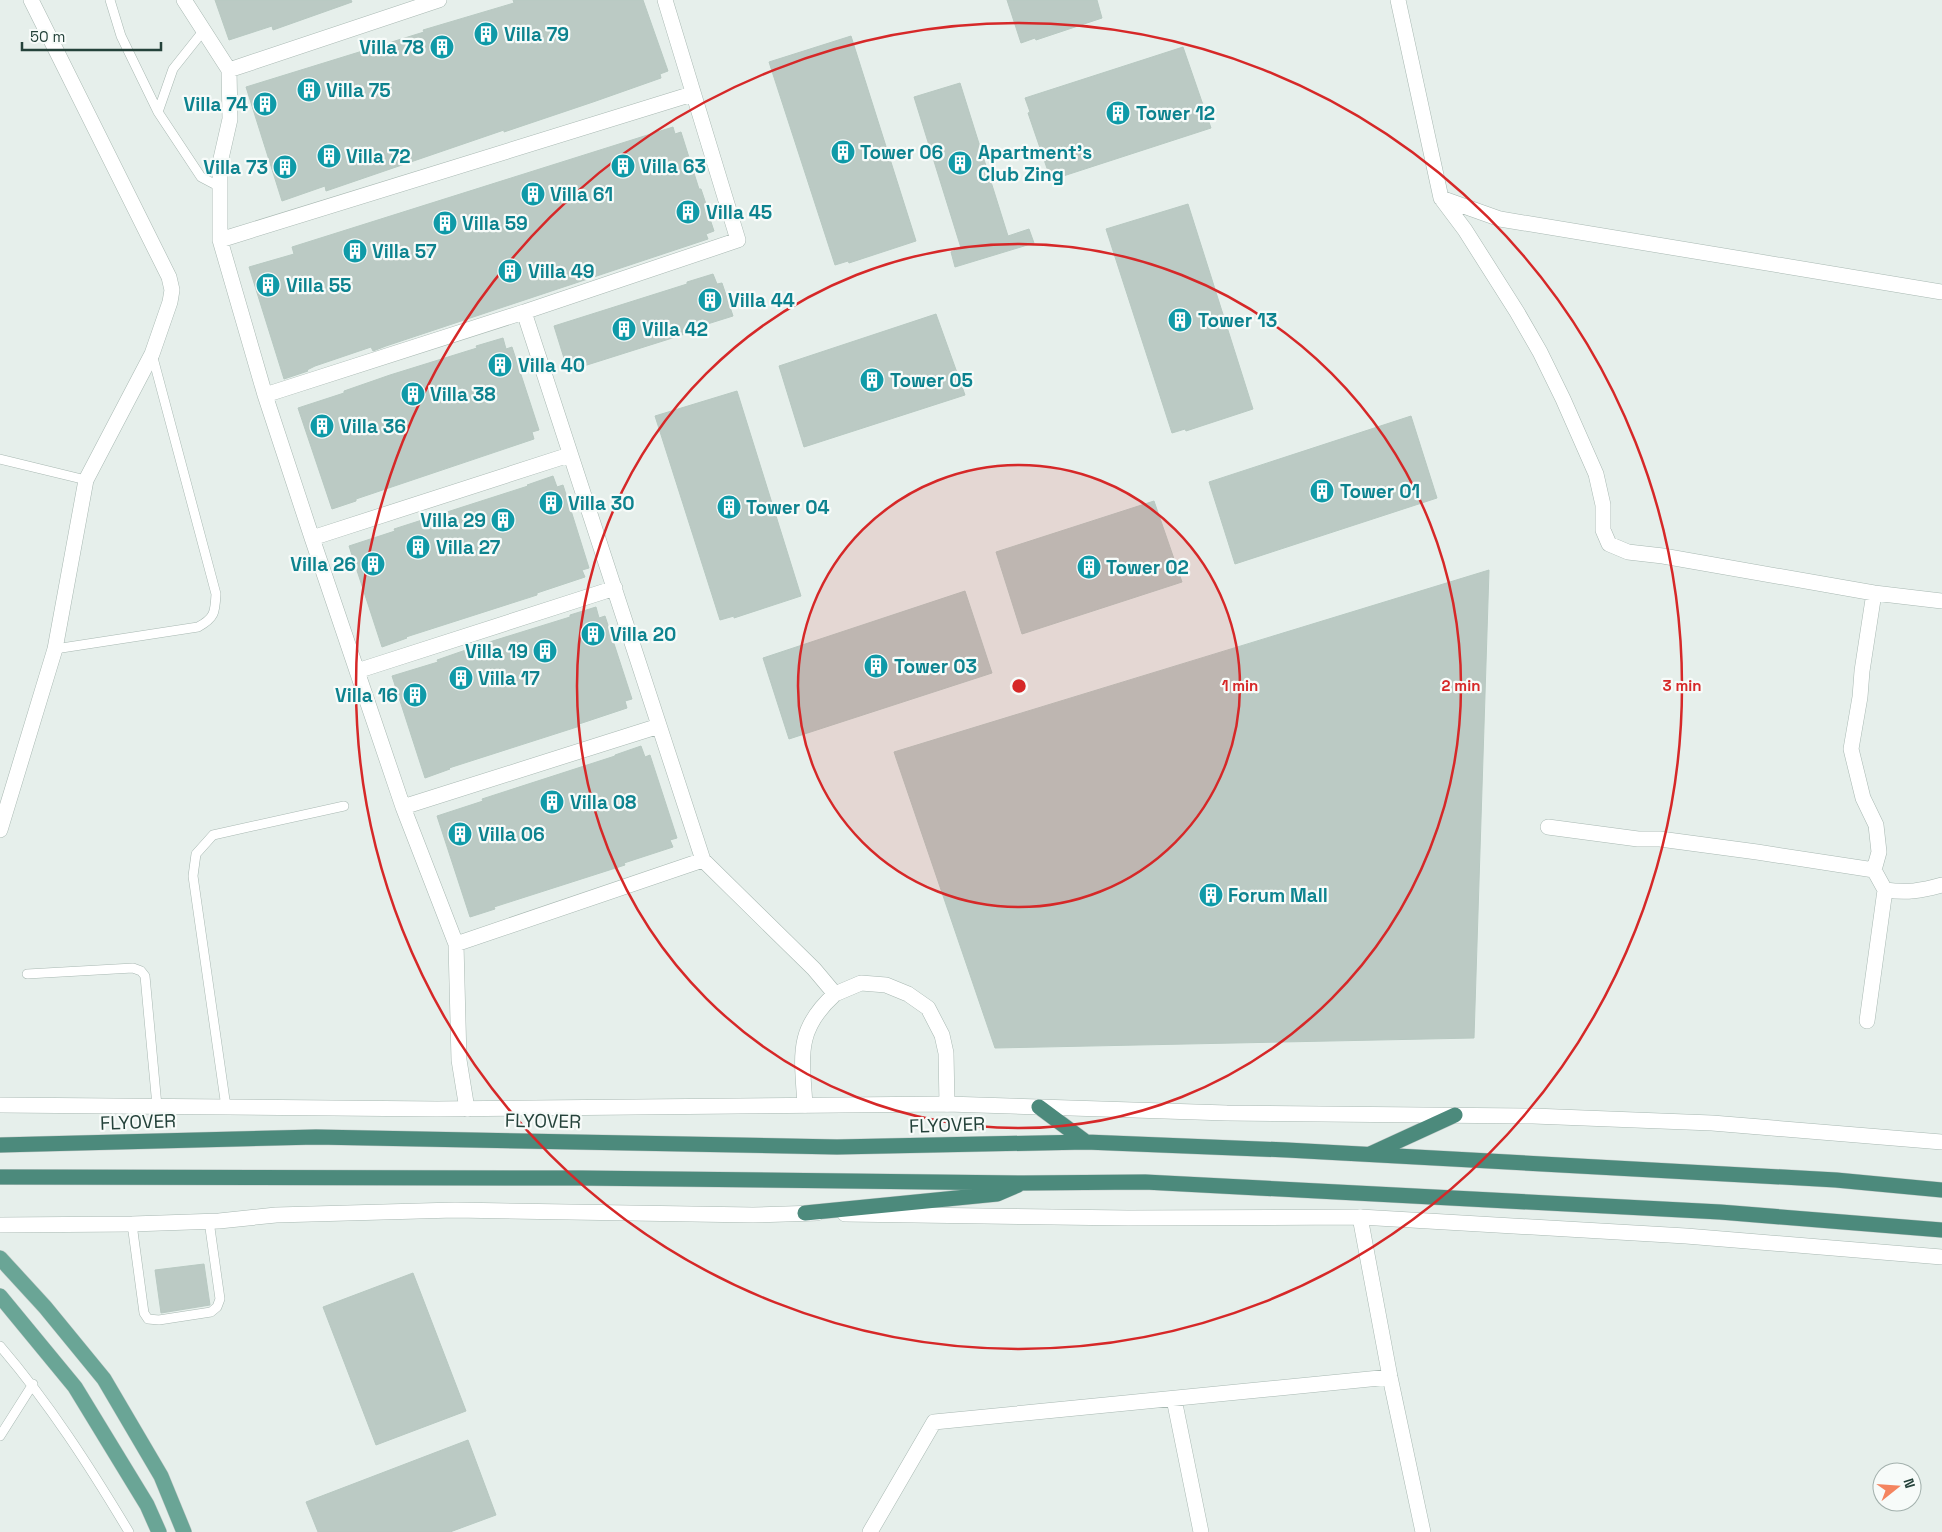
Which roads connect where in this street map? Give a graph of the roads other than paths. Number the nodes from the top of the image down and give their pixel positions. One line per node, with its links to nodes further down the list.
1 (31, 0): 16 (street)
2 (110, 0): 10 (lane)
3 (184, 0): 7 (street)
4 (439, 0): 8 (street)
5 (665, 0): 9 (street)
6 (1398, 0): 12 (street)
7 (204, 30): 8 (street); 10 (lane)
8 (229, 70): 11 (street)
9 (692, 94): 13 (street); 15 (street)
10 (158, 112): 11 (lane)
11 (220, 186): 13 (street)
12 (1441, 198): 14 (street); 23 (street)
13 (220, 240): 17 (street)
14 (1942, 292)
15 (524, 312): 17 (street); 18 (street)
16 (152, 354): 20 (street); 25 (lane)
17 (265, 395): 21 (street)
18 (569, 456): 21 (street); 22 (street)
19 (0, 459): 20 (lane)
20 (86, 480): 25 (street)
21 (312, 538): 26 (street)
22 (614, 588): 26 (street); 27 (street)
23 (1874, 593): 24 (street); 33 (street)
24 (1942, 601)
25 (55, 649): 31 (street)
26 (357, 671): 29 (street)
27 (659, 726): 29 (street); 32 (street)
28 (344, 806): 44 (lane)
29 (403, 807): 36 (street)
30 (1548, 827): 33 (street)
31 (0, 830)
32 (703, 860): 36 (street); 38 (street)
33 (1874, 870): 35 (street)
34 (1942, 886): 35 (street)
35 (1885, 890): 39 (street)
36 (456, 944): 46 (street)
37 (26, 974): 42 (lane)
38 (835, 994): 40 (street); 43 (street)
39 (1867, 1021)
40 (947, 1104): 43 (street); 45 (street)
41 (0, 1105): 42 (street)
42 (157, 1106): 44 (street)
43 (805, 1106): 46 (street)
44 (226, 1107): 46 (street)
45 (1039, 1107): 47 (street); 48 (highway)
46 (467, 1109)
47 (1455, 1115): 49 (street); 51 (highway)
48 (1086, 1142): 50 (highway, FLYOVER); 51 (highway, FLYOVER)
49 (1942, 1142)
50 (0, 1146)
51 (1369, 1155): 54 (highway, FLYOVER)
52 (0, 1177): 53 (highway)
53 (1024, 1183): 55 (highway); 60 (highway)
54 (1942, 1190)
55 (805, 1213): 56 (street); 57 (street)
56 (1360, 1217): 61 (street); 65 (street)
57 (209, 1222): 58 (street); 58 (lane)
58 (132, 1224): 59 (street)
59 (0, 1225)
60 (1942, 1230)
61 (1942, 1257)
62 (0, 1258): 71 (main road)
63 (0, 1296): 70 (main road)
64 (0, 1346): 66 (lane)
65 (1390, 1377): 67 (street); 74 (street)
66 (32, 1384): 68 (lane); 69 (lane)
67 (1174, 1399): 72 (street); 73 (street)
68 (0, 1436)
69 (129, 1532)
70 (159, 1532)
71 (184, 1532)
72 (870, 1532)
73 (1201, 1532)
74 (1423, 1532)

